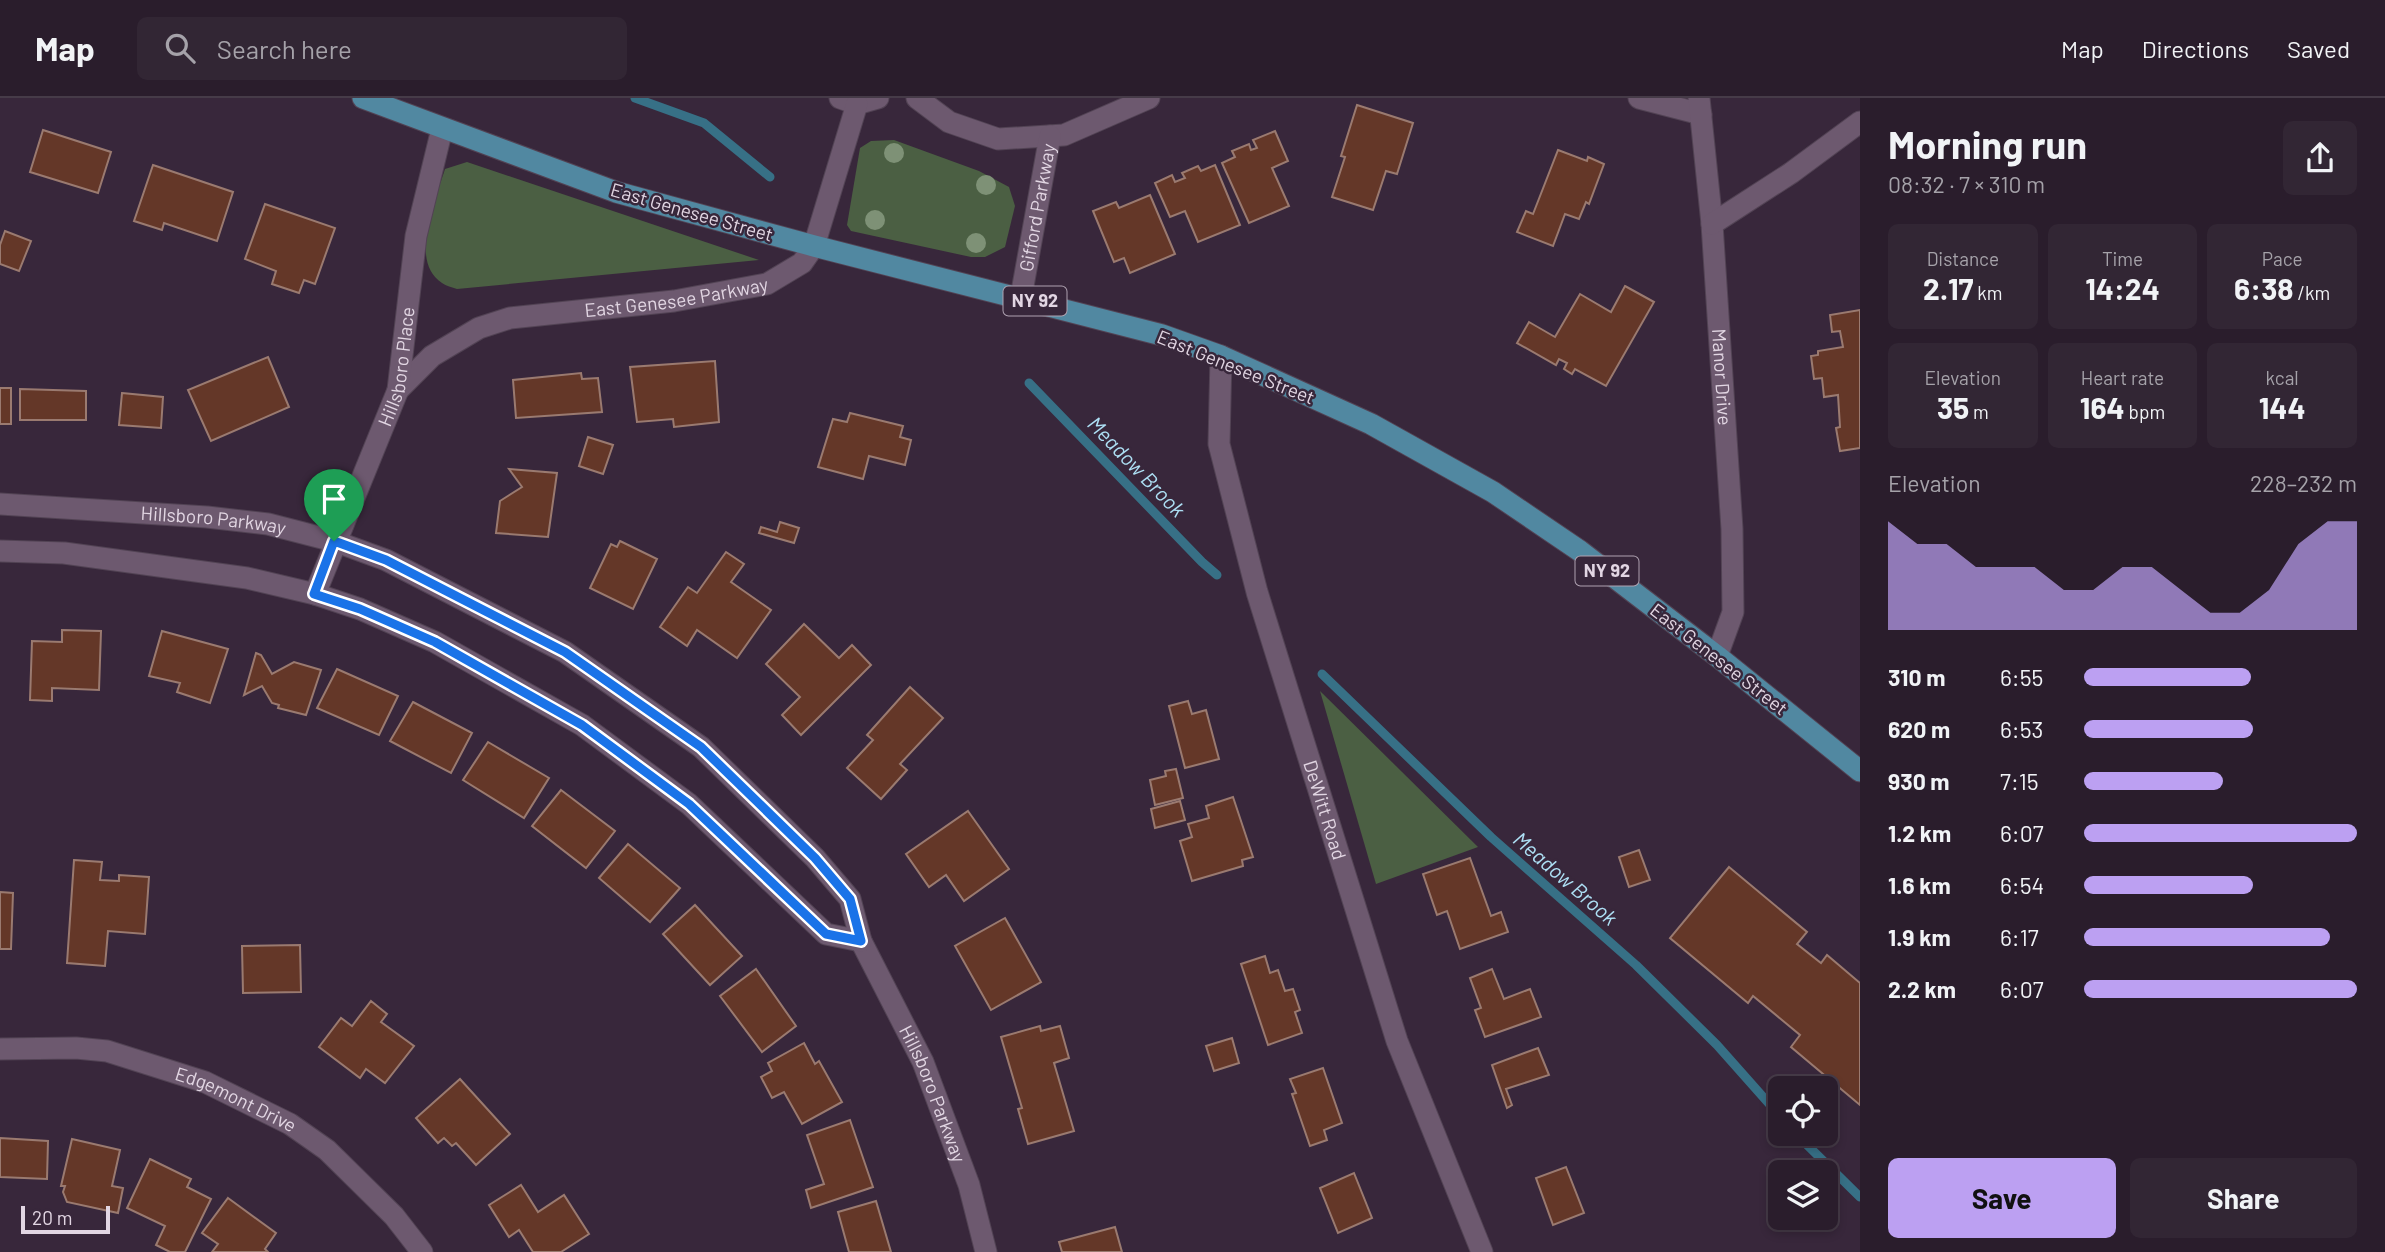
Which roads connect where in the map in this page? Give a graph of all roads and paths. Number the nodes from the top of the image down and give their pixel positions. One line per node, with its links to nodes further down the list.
1 (363, 98): 9 (main road, East Genesee Street / NY 92)
2 (878, 98): 6 (street, East Genesee Parkway)
3 (917, 98): 10 (street, Gifford Parkway)
4 (1149, 98): 10 (street)
5 (1639, 98): 7 (street)
6 (849, 101): 12 (street, East Genesee Parkway)
7 (1700, 106): 11 (street, Manor Drive)
8 (1860, 122): 11 (street)
9 (442, 129): 12 (main road, East Genesee Street / NY 92); 15 (street, Hillsboro Place)
10 (1050, 136): 13 (street, Gifford Parkway)
11 (1712, 224): 20 (street, Manor Drive)
12 (814, 246): 13 (main road, East Genesee Street / NY 92); 15 (street, East Genesee Parkway)
13 (1021, 297): 14 (main road, East Genesee Street / NY 92)
14 (1221, 356): 20 (main road, East Genesee Street / NY 92); 26 (street, DeWitt Road)
15 (398, 390): 17 (street, Hillsboro Place)
16 (0, 505): 17 (street, Hillsboro Parkway)
17 (334, 541): 19 (street, Hillsboro Place); 22 (street, Hillsboro Parkway)
18 (0, 551): 19 (street)
19 (314, 594): 22 (street)
20 (1717, 656): 21 (main road, East Genesee Street / NY 92)
21 (1860, 771)
22 (861, 941): 25 (street, Hillsboro Parkway)
23 (0, 1049): 24 (street, Edgemont Drive)
24 (422, 1252)
25 (986, 1252)
26 (1482, 1252)

